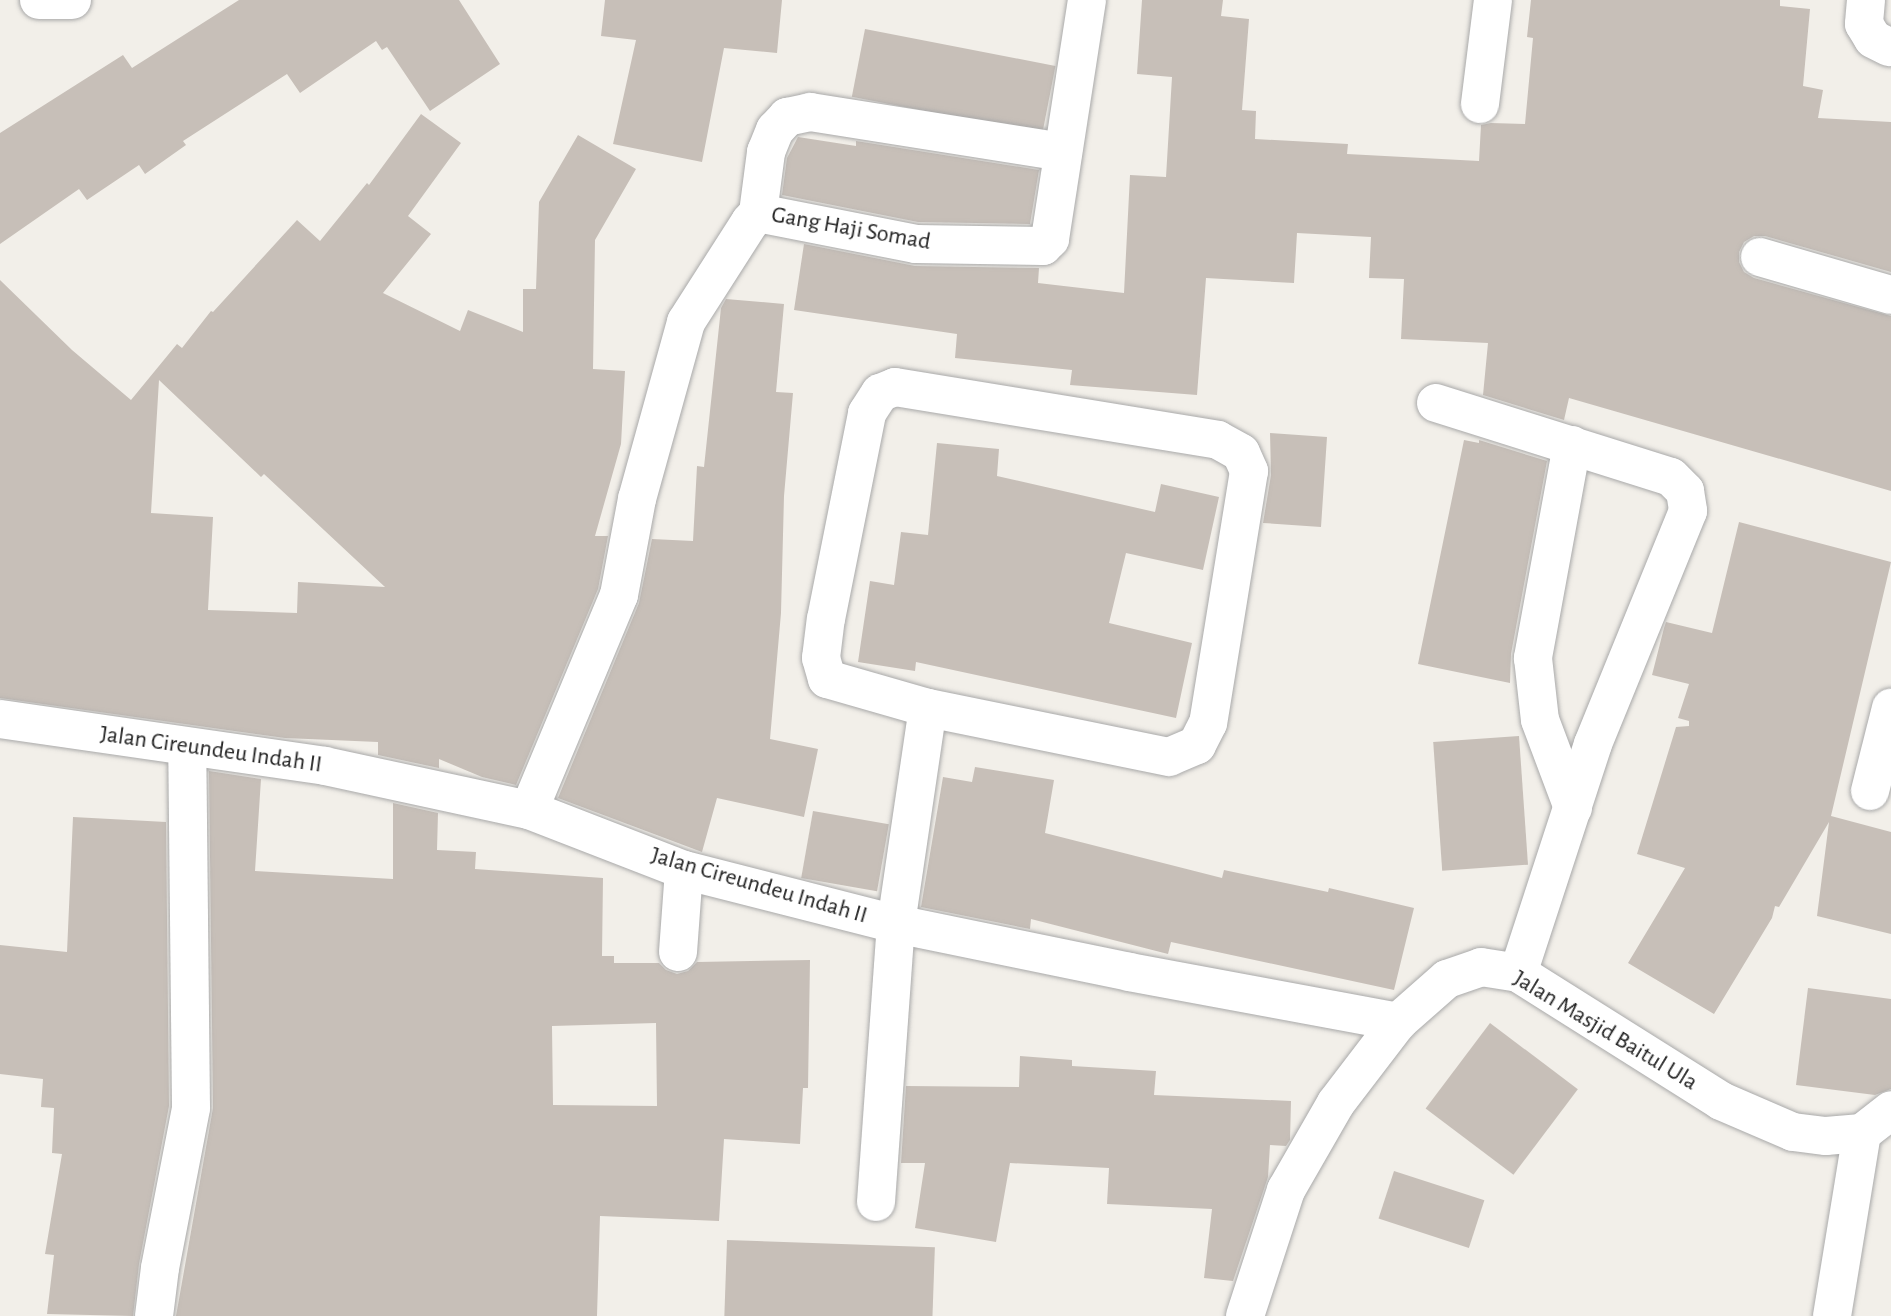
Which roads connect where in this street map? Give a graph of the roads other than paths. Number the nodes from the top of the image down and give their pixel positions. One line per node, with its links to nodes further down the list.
1 (39, 0): 2 (street)
2 (72, 0)
3 (1087, 0): 8 (street, Gang Haji Somad)
4 (1493, 0): 7 (street)
5 (1866, 0): 6 (street)
6 (1889, 47)
7 (1480, 104)
8 (1063, 152): 9 (street); 9 (street, Gang Haji Somad)
9 (758, 213): 20 (street, Gang Haji Somad)
10 (1760, 257): 11 (street)
11 (1891, 295)
12 (1436, 403): 13 (street)
13 (1572, 445): 19 (street); 19 (street)
14 (928, 708): 14 (street); 22 (street)
15 (1891, 708): 18 (street)
16 (0, 719): 17 (street, Jalan Cireundeu Indah II)
17 (187, 748): 20 (street, Jalan Cireundeu Indah II); 28 (street)
18 (1870, 791)
19 (1573, 808): 24 (street)
20 (529, 810): 21 (street, Jalan Cireundeu Indah II)
21 (684, 870): 22 (street, Jalan Cireundeu Indah II); 23 (street)
22 (896, 924): 25 (street, Jalan Cireundeu Indah II); 27 (street)
23 (678, 952)
24 (1518, 973): 25 (street, Jalan Masjid Baitul Ula); 26 (street, Jalan Masjid Baitul Ula)
25 (1398, 1023): 29 (street, Jalan Masjid Baitul Ula)
26 (1876, 1121): 30 (street, Jalan Masjid Baitul Ula)
27 (876, 1202)
28 (154, 1316)
29 (1245, 1316)
30 (1832, 1316)

